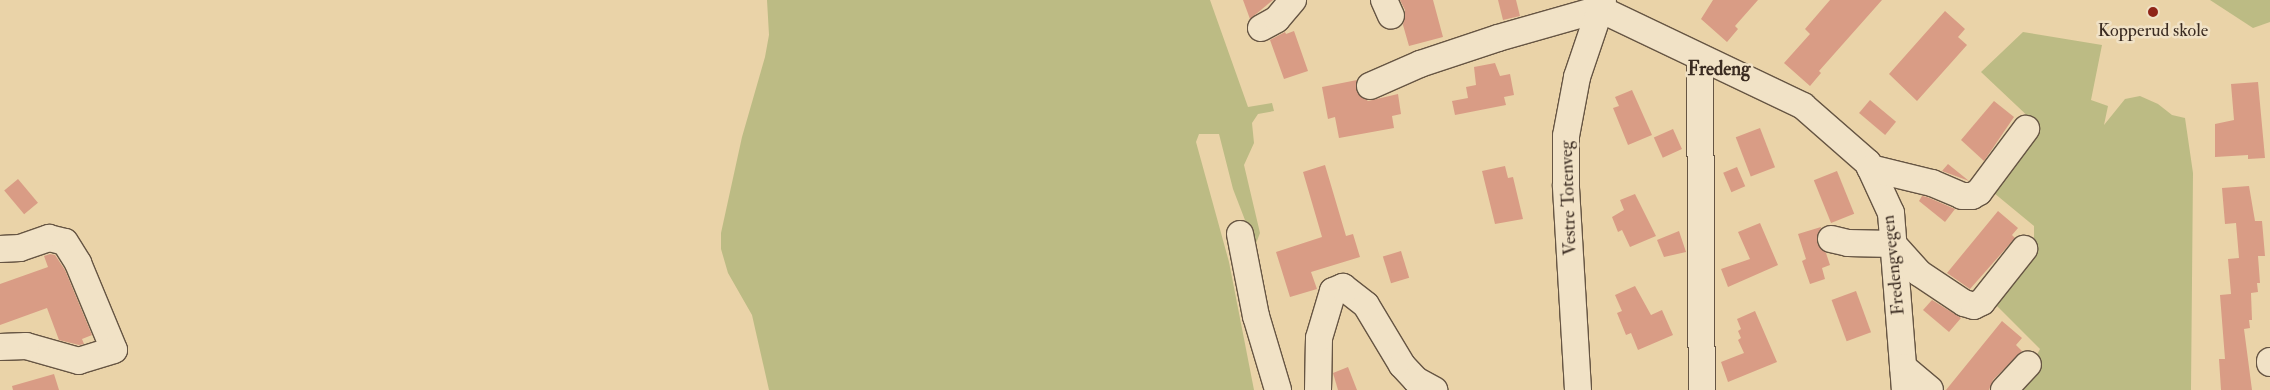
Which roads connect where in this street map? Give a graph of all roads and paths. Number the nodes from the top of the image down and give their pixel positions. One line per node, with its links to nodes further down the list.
1 (1293, 0): 3 (street)
2 (1601, 5): 4 (street, Fredengvegen); 5 (street); 19 (street, Vestre Totenveg)
3 (1261, 28)
4 (1700, 58): 7 (street, Fredengvegen); 20 (street)
5 (1370, 86)
6 (2026, 129): 7 (street)
7 (1870, 168): 10 (street, Fredengvegen)
8 (1240, 234): 16 (street)
9 (1831, 239): 10 (street)
10 (1893, 244): 12 (street); 15 (street, Fredengvegen)
11 (0, 249): 13 (street)
12 (2024, 249)
13 (0, 346)
14 (2028, 364): 22 (street)
15 (1904, 379): 21 (street)
16 (1278, 390)
17 (1318, 390): 18 (street)
18 (1434, 390)
19 (1578, 390)
20 (1702, 390)
21 (1930, 390)
22 (2004, 390)

